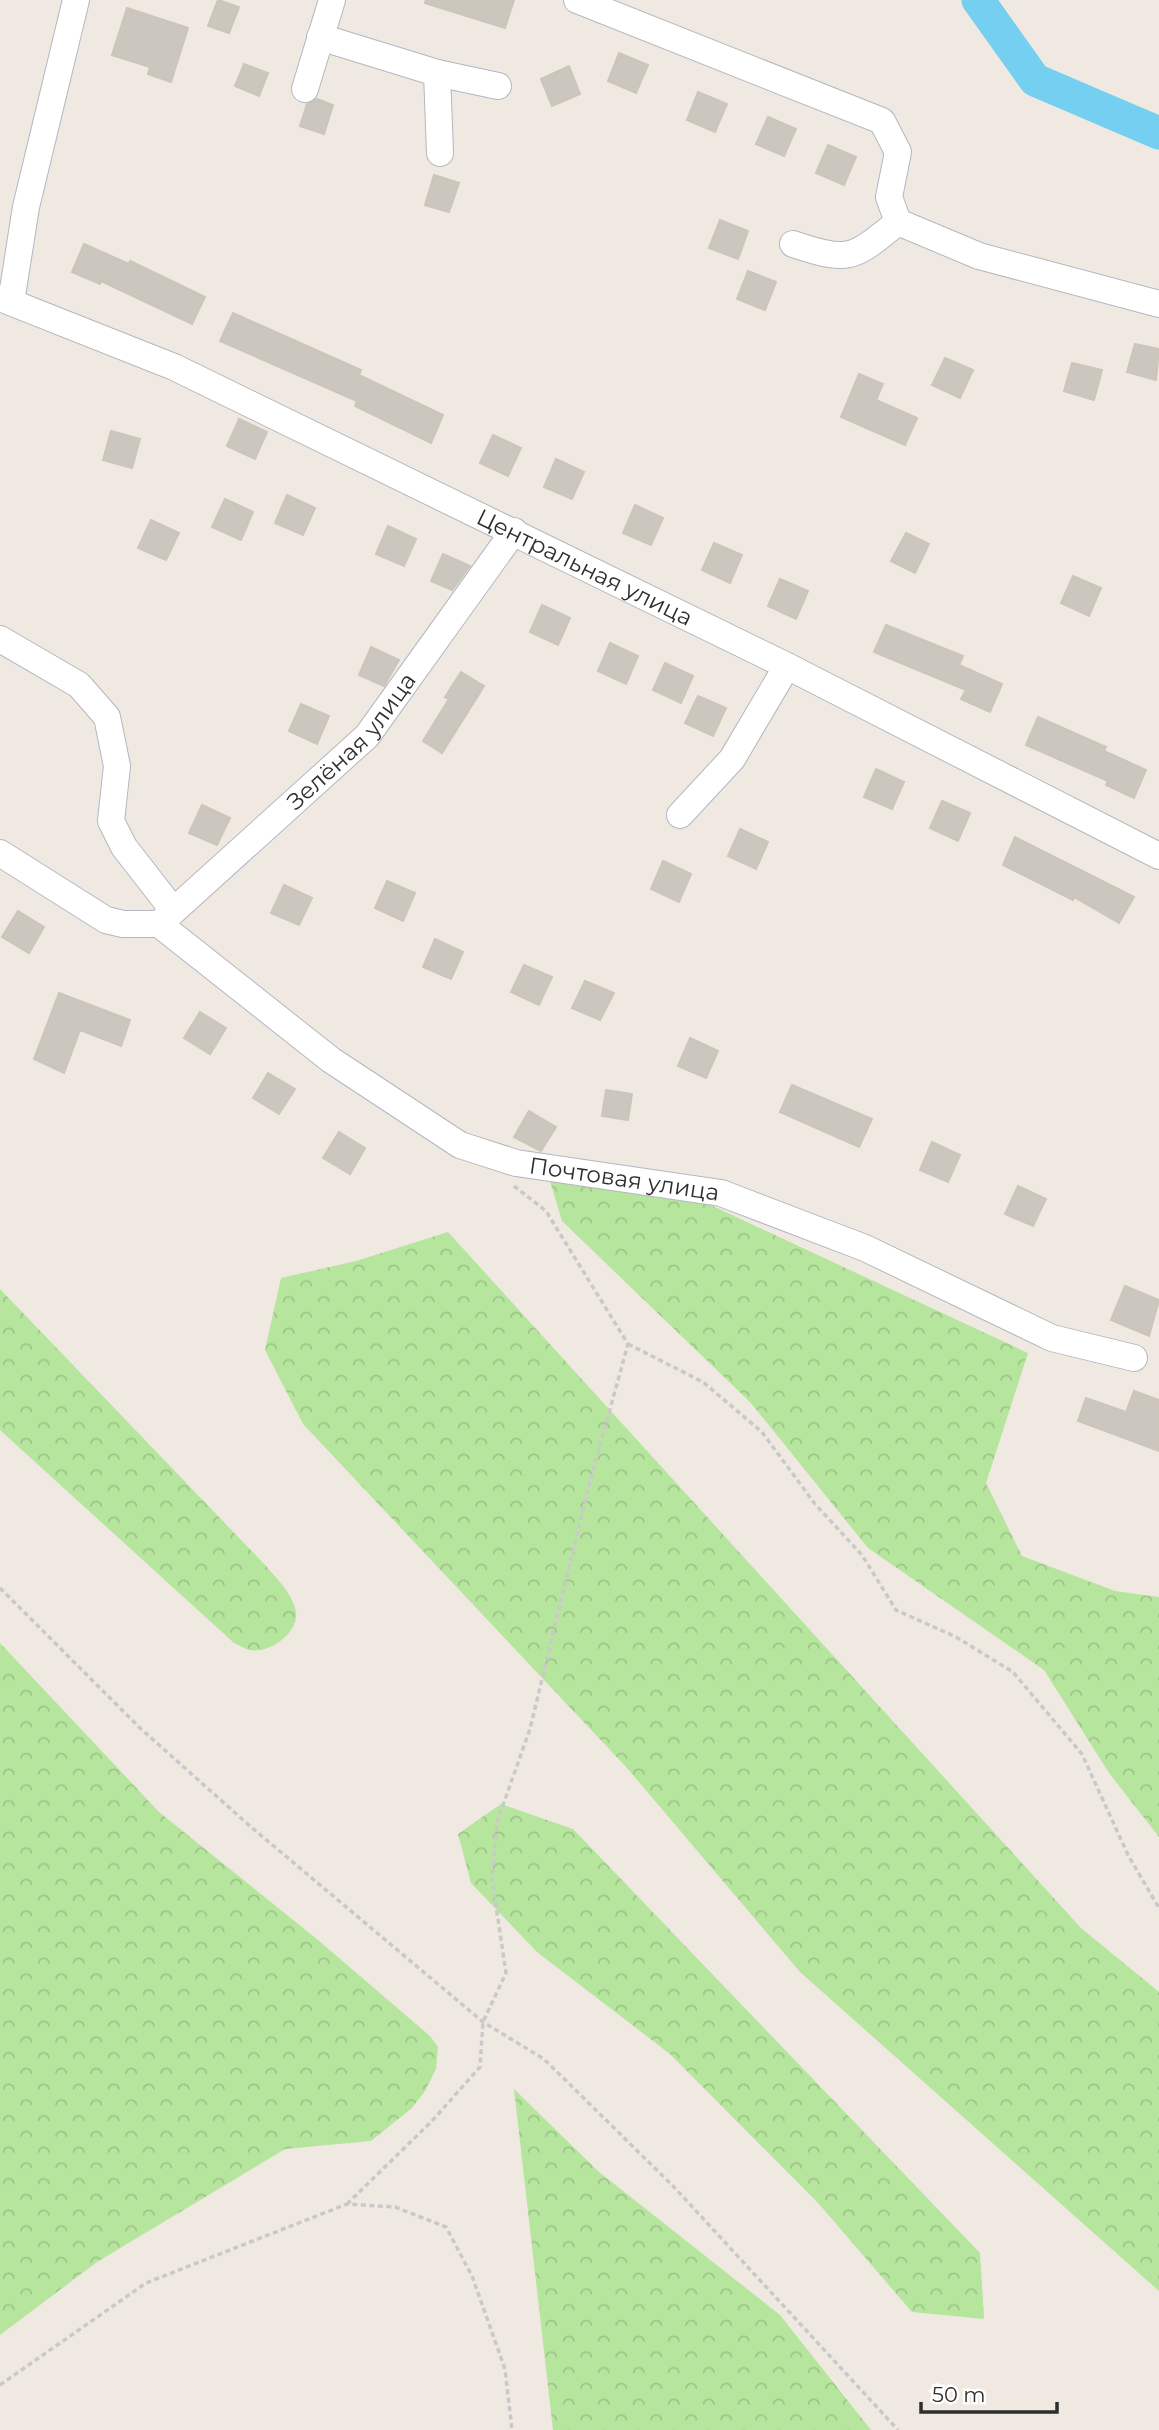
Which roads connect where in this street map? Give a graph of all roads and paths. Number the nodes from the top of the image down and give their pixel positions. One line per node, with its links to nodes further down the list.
1 (76, 0): 11 (street)
2 (332, 0): 4 (street)
3 (577, 0): 9 (street)
4 (320, 37): 5 (street); 7 (street)
5 (437, 74): 6 (street); 8 (street)
6 (498, 86)
7 (304, 89)
8 (440, 153)
9 (898, 222): 10 (street); 12 (street)
10 (793, 244)
11 (6, 300): 13 (street, Центральная улица)
12 (1159, 304)
13 (514, 531): 15 (street, Центральная улица); 19 (street, Зелёная улица)
14 (0, 639): 19 (street, Почтовая улица)
15 (787, 666): 16 (street); 18 (street, Центральная улица)
16 (680, 815)
17 (0, 853): 19 (street)
18 (1159, 856)
19 (166, 917): 22 (street, Почтовая улица)
20 (503, 1178): 21 (path)
21 (628, 1343): 24 (path); 25 (path)
22 (1134, 1358)
23 (0, 1588): 25 (path)
24 (1159, 1908)
25 (483, 2022): 26 (path); 29 (path)
26 (347, 2204): 27 (path); 28 (path)
27 (0, 2385)
28 (512, 2430)
29 (898, 2430)

